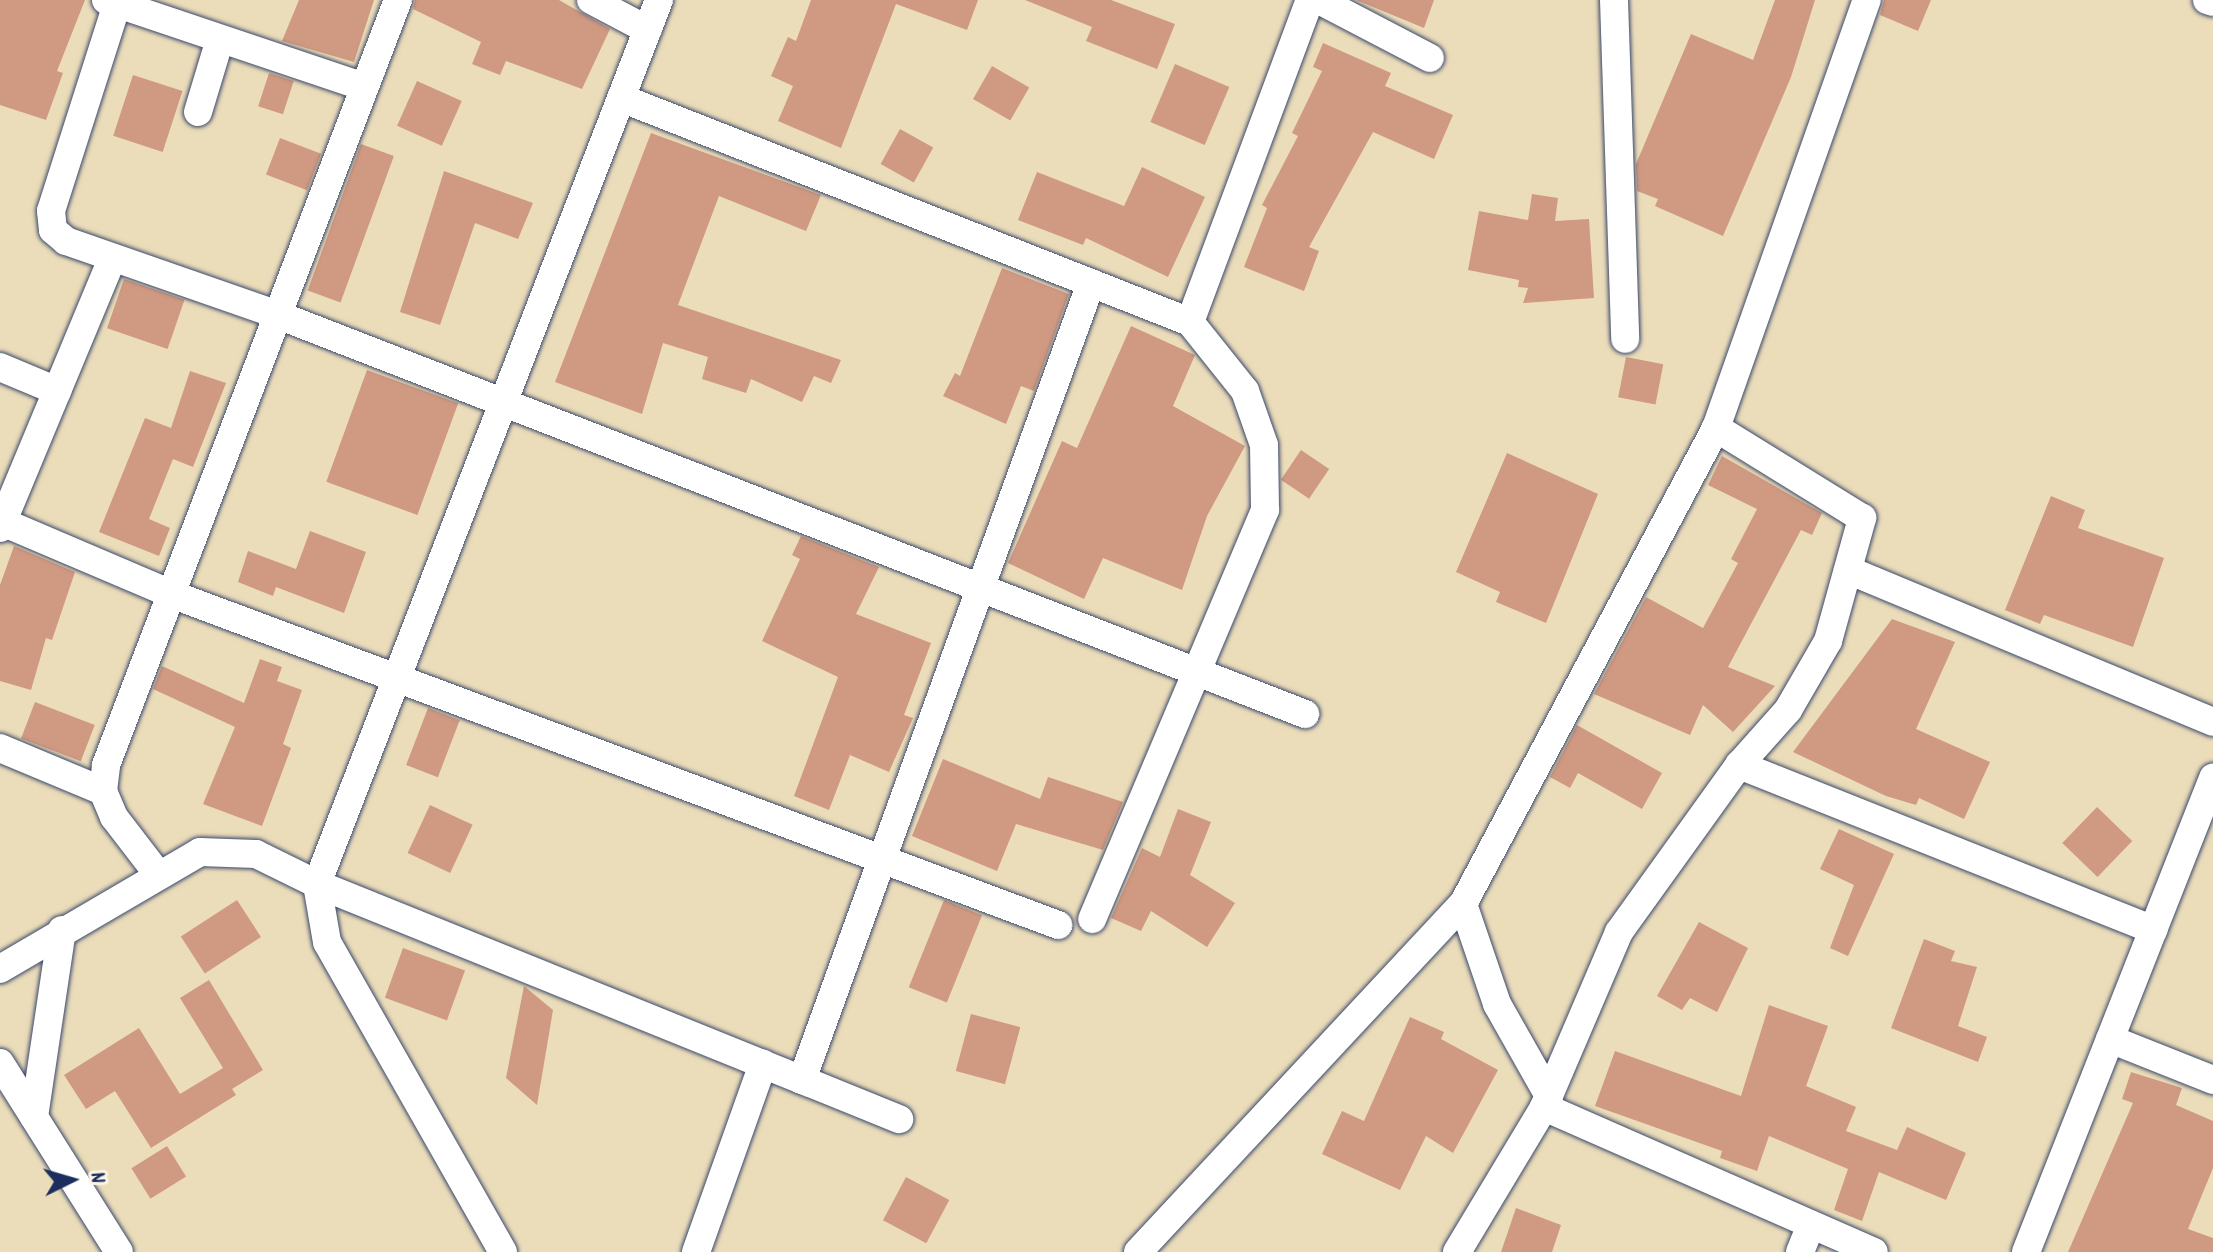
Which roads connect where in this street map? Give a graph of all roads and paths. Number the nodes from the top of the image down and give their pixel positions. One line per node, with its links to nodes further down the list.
1 (398, 0): 14 (street)
2 (591, 0): 11 (street)
3 (659, 0): 11 (street)
4 (1310, 0): 20 (street)
5 (1319, 0): 13 (street)
6 (1614, 0): 21 (street)
7 (1867, 0): 25 (street)
8 (2207, 0): 10 (street)
9 (112, 2): 12 (street); 17 (street)
10 (2213, 2)
11 (648, 30): 15 (street)
12 (220, 39): 14 (street); 16 (street)
13 (1430, 58)
14 (364, 87): 19 (street)
15 (621, 98): 18 (street); 24 (street)
16 (198, 112)
17 (112, 259): 19 (street); 23 (street)
18 (1091, 283): 20 (street); 28 (street)
19 (278, 315): 24 (street); 29 (street)
20 (1190, 322): 30 (street)
21 (1625, 339)
22 (0, 367): 23 (street)
23 (57, 391): 26 (street)
24 (503, 403): 28 (street); 31 (street)
25 (1716, 428): 27 (street); 41 (street)
26 (1, 523): 29 (street)
27 (1848, 570): 33 (street); 35 (street)
28 (980, 588): 30 (street); 38 (street)
29 (171, 594): 31 (street); 37 (street)
30 (1199, 673): 32 (street); 42 (street)
31 (396, 679): 38 (street); 40 (street)
32 (1305, 714)
33 (2213, 722)
34 (0, 748): 37 (street)
35 (1739, 765): 45 (street); 52 (street)
36 (2213, 778): 45 (street)
37 (103, 791): 39 (street)
38 (881, 862): 43 (street); 50 (street)
39 (157, 873): 40 (street); 44 (street)
40 (317, 884): 49 (street); 57 (street)
41 (1463, 904): 52 (street); 59 (street)
42 (1092, 919)
43 (1058, 925)
44 (62, 930): 46 (street); 53 (street)
45 (2153, 930): 47 (street)
46 (0, 969)
47 (2110, 1039): 51 (street); 62 (street)
48 (0, 1063): 53 (street)
49 (763, 1064): 50 (street); 58 (street)
50 (802, 1080): 54 (street)
51 (2213, 1080)
52 (1546, 1102): 55 (street); 60 (street)
53 (34, 1117): 56 (street)
54 (899, 1119)
55 (1805, 1240): 61 (street)
56 (118, 1252)
57 (503, 1252)
58 (696, 1252)
59 (1138, 1252)
60 (1457, 1252)
61 (1874, 1252)
62 (2026, 1252)

